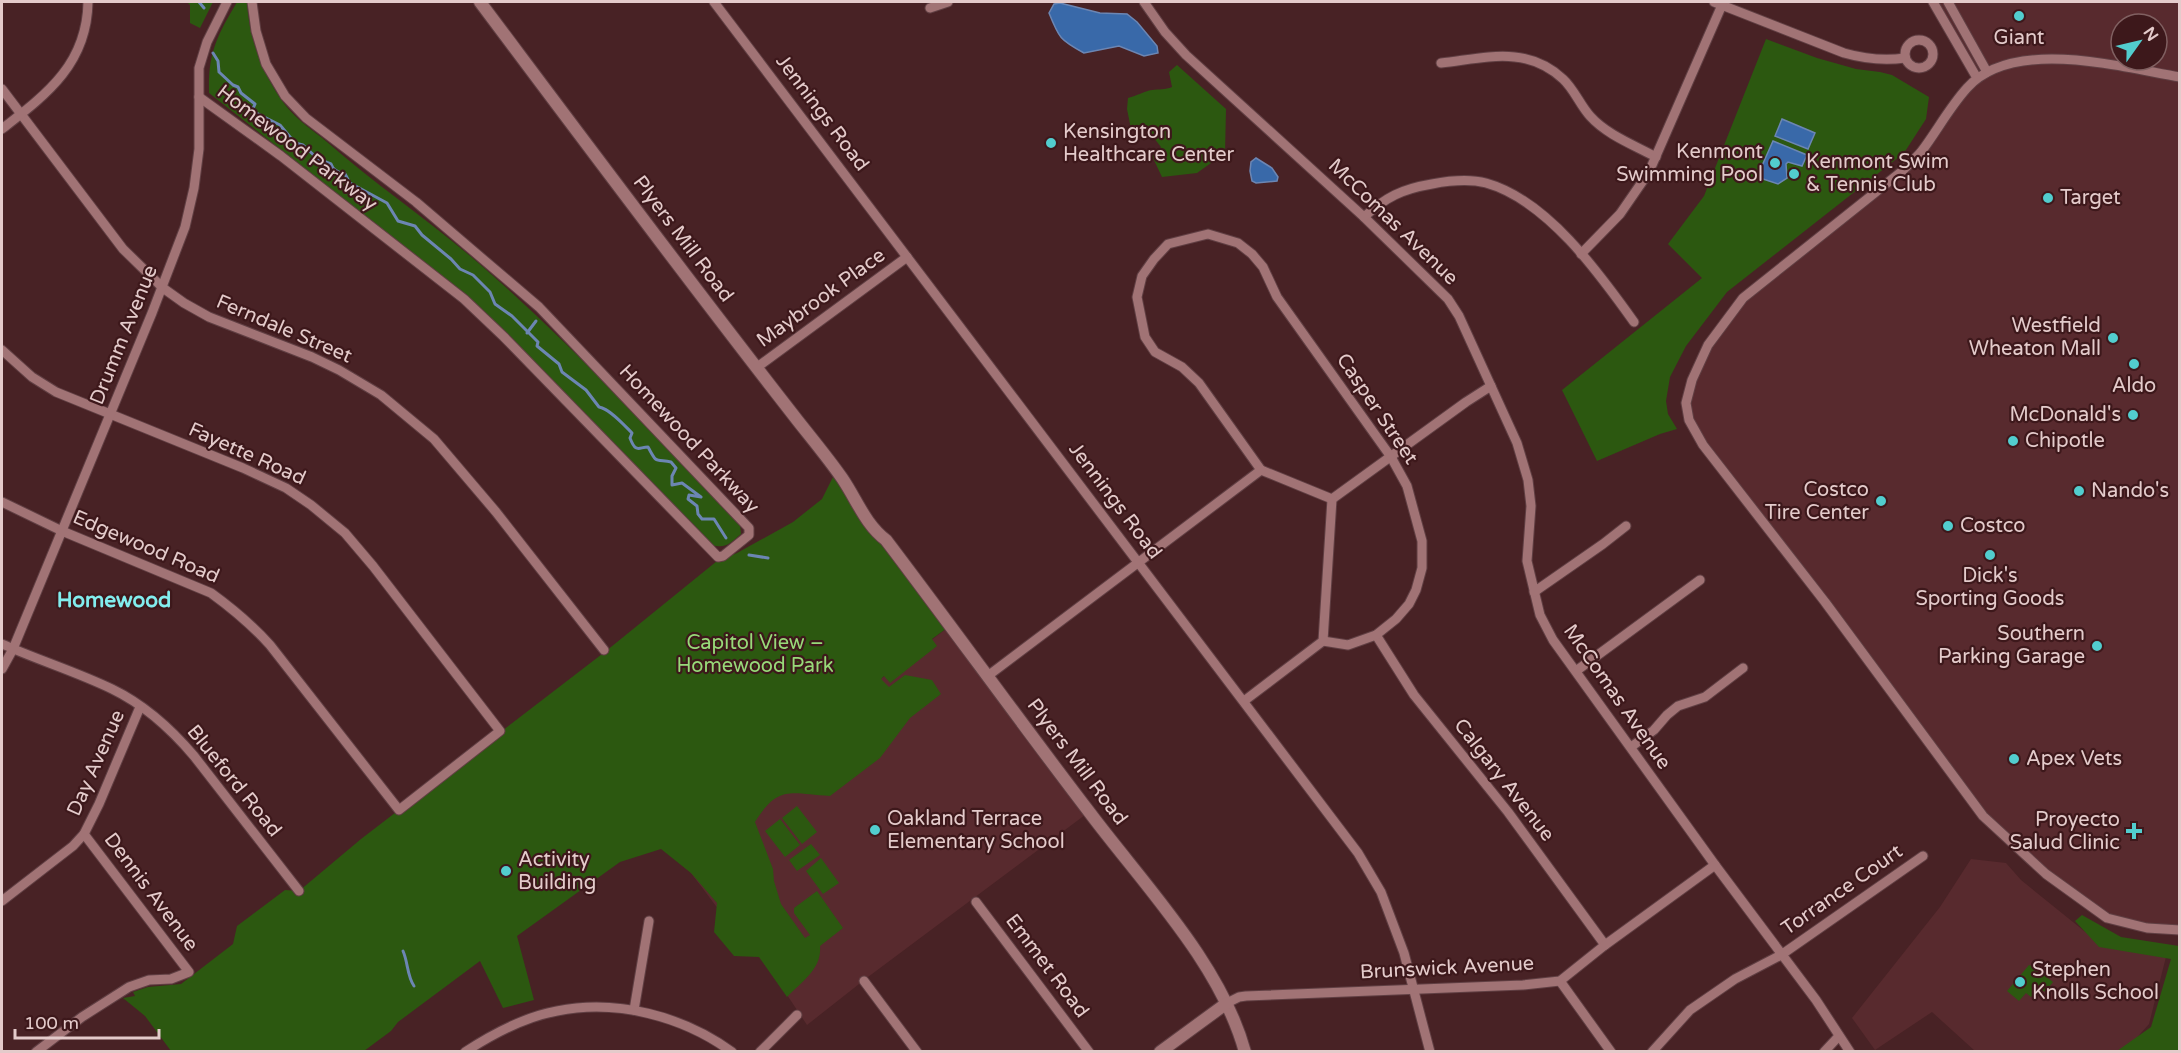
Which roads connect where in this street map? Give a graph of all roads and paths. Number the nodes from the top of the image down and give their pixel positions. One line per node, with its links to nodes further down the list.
1 (88, 2): 19 (street)
2 (227, 2): 18 (street, Drumm Avenue)
3 (252, 2): 18 (street, Homewood Parkway)
4 (480, 2): 28 (street, Plyers Mill Road)
5 (714, 2): 24 (street, Jennings Road)
6 (948, 2): 11 (street)
7 (1144, 2): 22 (street, McComas Avenue)
8 (1933, 2): 16 (street)
9 (1948, 2): 14 (street)
10 (1718, 3): 12 (street); 21 (street)
11 (930, 8)
12 (1905, 58)
13 (1441, 63): 21 (street)
14 (1987, 72): 15 (street); 16 (street)
15 (2180, 77)
16 (1977, 78): 60 (street)
17 (2, 89): 19 (street, Ferndale Street)
18 (199, 97): 25 (street, Drumm Avenue)
19 (20, 114): 20 (street); 25 (street, Ferndale Street)
20 (2, 129)
21 (1656, 157): 23 (street)
22 (1364, 217): 23 (street); 29 (street, McComas Avenue)
23 (1581, 254): 26 (street)
24 (907, 257): 28 (street, Maybrook Place); 37 (street, Jennings Road)
25 (163, 288): 30 (street, Drumm Avenue); 44 (street, Ferndale Street)
26 (1634, 322)
27 (2, 351): 30 (street, Fayette Road)
28 (756, 368): 48 (street, Plyers Mill Road)
29 (1491, 386): 31 (street); 39 (street, McComas Avenue)
30 (110, 415): 36 (street, Drumm Avenue); 52 (street, Fayette Road)
31 (1391, 457): 32 (street, Casper Street); 33 (street); 40 (street, Casper Street)
32 (1261, 470): 33 (street); 37 (street)
33 (1332, 499): 41 (street)
34 (2, 502): 36 (street, Edgewood Road)
35 (1626, 526): 39 (street)
36 (62, 531): 43 (street, Drumm Avenue); 52 (street, Edgewood Road)
37 (1138, 562): 48 (street); 49 (street, Jennings Road)
38 (1700, 580): 47 (street)
39 (1534, 592): 47 (street, McComas Avenue)
40 (1376, 635): 41 (street, Casper Street); 61 (street, Calgary Avenue)
41 (1323, 641): 49 (street)
42 (2, 644): 43 (street, Blueford Road)
43 (13, 649): 46 (street, Drumm Avenue); 50 (street, Blueford Road)
44 (604, 650)
45 (1743, 668): 51 (street)
46 (2, 669)
47 (1576, 671): 51 (street, McComas Avenue)
48 (989, 675): 66 (street, Plyers Mill Road)
49 (1244, 701): 65 (street, Jennings Road)
50 (140, 707): 53 (street, Day Avenue); 56 (street, Blueford Road)
51 (1631, 747): 55 (street, McComas Avenue)
52 (399, 810)
53 (84, 834): 57 (street, Day Avenue); 71 (street, Dennis Avenue)
54 (1923, 856): 62 (street, Torrance Court)
55 (1715, 865): 61 (street, Brunswick Avenue); 62 (street, McComas Avenue)
56 (299, 891)
57 (2, 901)
58 (976, 902): 76 (street, Emmet Road)
59 (650, 921): 67 (street)
60 (2180, 930)
61 (1605, 945): 64 (street, Brunswick Avenue)
62 (1781, 955): 69 (street, McComas Avenue); 80 (street, Torrance Court)
63 (864, 981): 75 (street)
64 (1560, 981): 65 (street, Brunswick Avenue); 79 (street)
65 (1413, 989): 66 (street, Brunswick Avenue); 78 (street, Jennings Road)
66 (1228, 1006): 70 (street, Plyers Mill Road); 77 (street, Brunswick Avenue)
67 (634, 1010): 72 (street); 73 (street)
68 (797, 1014): 74 (street)
69 (1839, 1036): 81 (street); 82 (street, McComas Avenue)
70 (1244, 1049)
71 (36, 1052)
72 (465, 1052)
73 (732, 1052)
74 (760, 1052)
75 (918, 1052)
76 (1089, 1052)
77 (1160, 1052)
78 (1430, 1052)
79 (1611, 1052)
80 (1652, 1052)
81 (1824, 1052)
82 (1850, 1052)

